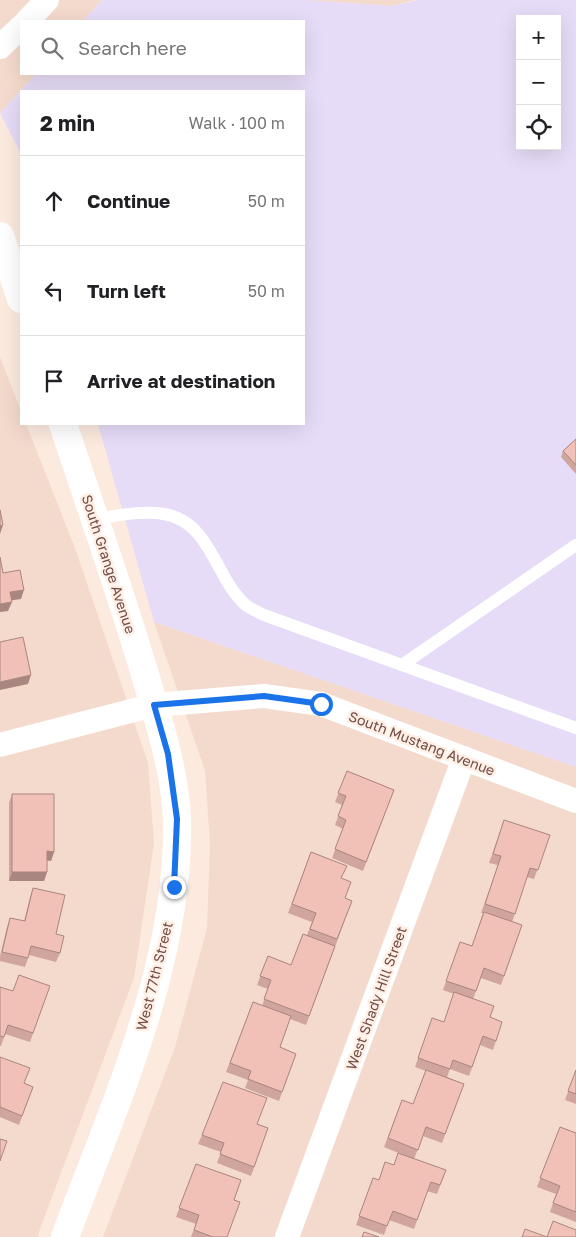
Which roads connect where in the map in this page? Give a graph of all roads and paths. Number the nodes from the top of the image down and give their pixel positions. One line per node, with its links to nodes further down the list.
1 (47, 0): 2 (street)
2 (28, 20)
3 (20, 28): 4 (street)
4 (0, 47)
5 (0, 236): 6 (street)
6 (20, 296)
7 (63, 425): 8 (street, South Grange Avenue)
8 (95, 519): 10 (lane); 11 (street, South Grange Avenue)
9 (576, 545): 10 (lane)
10 (402, 665): 12 (lane)
11 (154, 705): 13 (street, South Mustang Avenue); 14 (street, South Mustang Avenue); 16 (street, West 77th Street)
12 (576, 728)
13 (0, 745)
14 (464, 758): 15 (street, South Mustang Avenue); 17 (street, West Shady Hill Street)
15 (576, 801)
16 (65, 1237)
17 (287, 1237)

